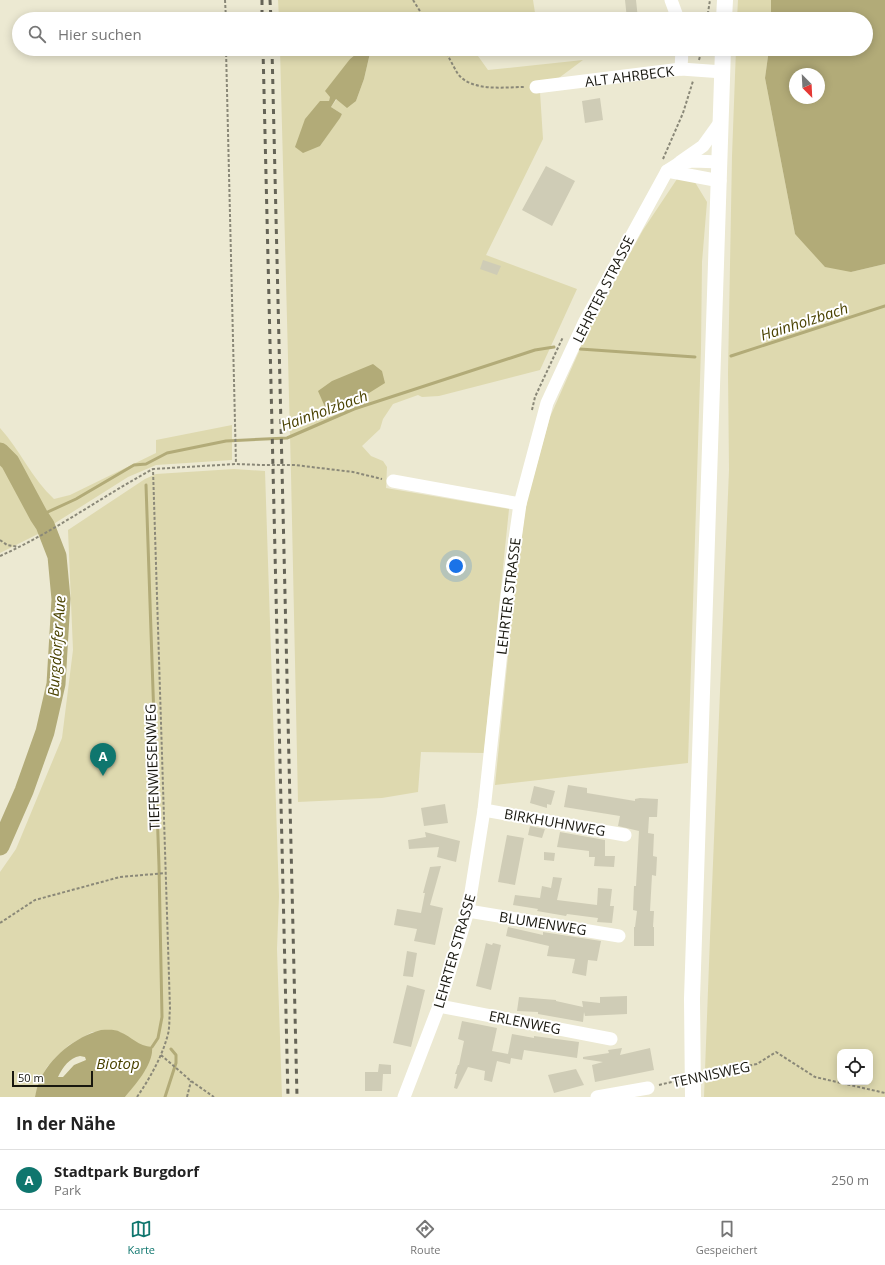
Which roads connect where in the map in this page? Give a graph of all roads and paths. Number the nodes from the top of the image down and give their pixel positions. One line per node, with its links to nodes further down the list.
1 (225, 0): 6 (path)
2 (413, 0): 7 (path)
3 (671, 0): 8 (street)
4 (710, 0): 9 (path)
5 (725, 0): 10 (main road)
6 (226, 12)
7 (421, 12)
8 (675, 12)
9 (708, 12)
10 (724, 12)
11 (226, 56): 25 (path)
12 (448, 56): 19 (path)
13 (682, 56): 16 (street)
14 (700, 56): 17 (path)
15 (723, 56): 18 (main road)
16 (681, 69): 17 (street, ALT AHRBECK); 19 (street, ALT AHRBECK)
17 (697, 69): 18 (street, ALT AHRBECK); 23 (path)
18 (723, 72): 20 (main road)
19 (536, 87)
20 (721, 122): 21 (main road); 22 (street)
21 (720, 162): 22 (street, LEHRTER STRASSE); 24 (main road)
22 (678, 164): 23 (street, LEHRTER STRASSE)
23 (664, 167): 24 (street); 28 (street, LEHRTER STRASSE)
24 (720, 180): 41 (main road)
25 (236, 464): 26 (path); 27 (path)
26 (153, 470): 30 (path); 34 (path, TIEFENWIESENWEG)
27 (393, 481): 28 (street)
28 (520, 504): 32 (street, LEHRTER STRASSE)
29 (0, 540): 30 (path)
30 (21, 547): 31 (path)
31 (0, 556)
32 (484, 810): 33 (street, BIRKHUHNWEG); 35 (street, LEHRTER STRASSE)
33 (625, 835)
34 (166, 873): 36 (path); 40 (path, TIEFENWIESENWEG)
35 (468, 911): 37 (street, BLUMENWEG); 38 (street, LEHRTER STRASSE)
36 (0, 923)
37 (619, 936)
38 (439, 1006): 39 (street, ERLENWEG); 48 (street, LEHRTER STRASSE)
39 (611, 1039)
40 (161, 1055): 42 (path); 45 (path, TIEFENWIESENWEG)
41 (692, 1077): 43 (path, TENNISWEG); 44 (path, TENNISWEG); 50 (main road)
42 (191, 1081): 46 (path); 47 (path)
43 (648, 1088): 49 (street)
44 (885, 1093)
45 (137, 1097)
46 (188, 1097)
47 (214, 1097)
48 (404, 1097)
49 (597, 1097)
50 (693, 1097)

